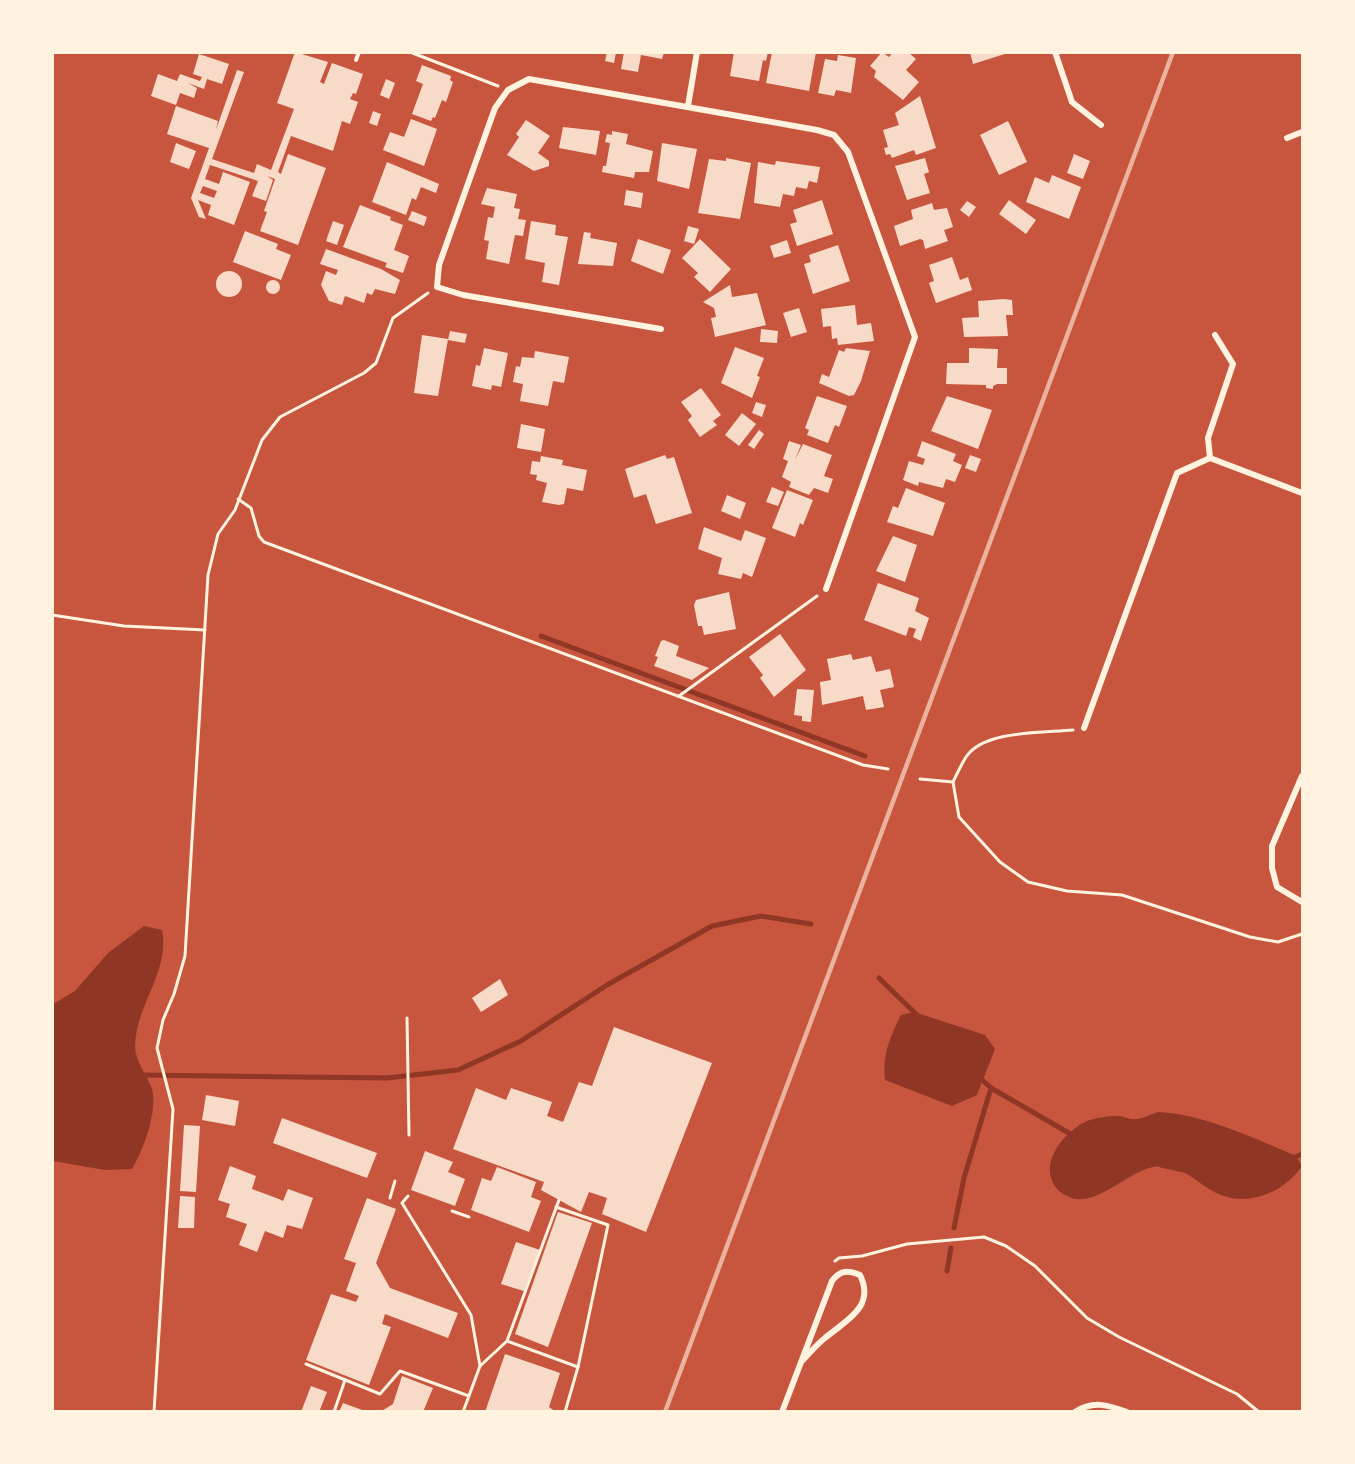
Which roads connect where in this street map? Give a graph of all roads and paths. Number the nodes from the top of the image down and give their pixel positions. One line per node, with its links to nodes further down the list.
1 (359, 52): 5 (lane)
2 (410, 52): 6 (path)
3 (697, 52): 7 (street)
4 (1055, 52): 8 (street)
5 (356, 60)
6 (508, 90): 7 (street); 11 (street)
7 (688, 106): 17 (street)
8 (1101, 125)
9 (1302, 132): 10 (street)
10 (1287, 138)
11 (437, 287): 12 (street); 16 (path)
12 (661, 329)
13 (1215, 335): 14 (street)
14 (1210, 458): 15 (street); 21 (street)
15 (1302, 493)
16 (238, 499): 19 (path); 20 (path)
17 (826, 589): 20 (path)
18 (52, 615): 19 (path)
19 (205, 630): 45 (path)
20 (678, 696): 22 (path)
21 (1084, 729): 25 (path)
22 (888, 769)
23 (1302, 776): 26 (street)
24 (920, 779): 25 (path)
25 (953, 782): 27 (path)
26 (1302, 902)
27 (1302, 934)
28 (407, 1017): 29 (path)
29 (409, 1135)
30 (395, 1181): 32 (path)
31 (408, 1196): 41 (path)
32 (390, 1198)
33 (559, 1200): 34 (path)
34 (556, 1207): 38 (path); 42 (path)
35 (452, 1211): 36 (path)
36 (469, 1217)
37 (830, 1265): 52 (path)
38 (507, 1341): 41 (path); 42 (path)
39 (801, 1362): 39 (street); 49 (street)
40 (306, 1364): 43 (path)
41 (480, 1366): 44 (path)
42 (578, 1367): 48 (path)
43 (345, 1380): 44 (path); 46 (path)
44 (469, 1396): 47 (path)
45 (154, 1412)
46 (334, 1412)
47 (463, 1412)
48 (565, 1412)
49 (782, 1412)
50 (1075, 1412): 51 (street)
51 (1127, 1412)
52 (1259, 1412)

